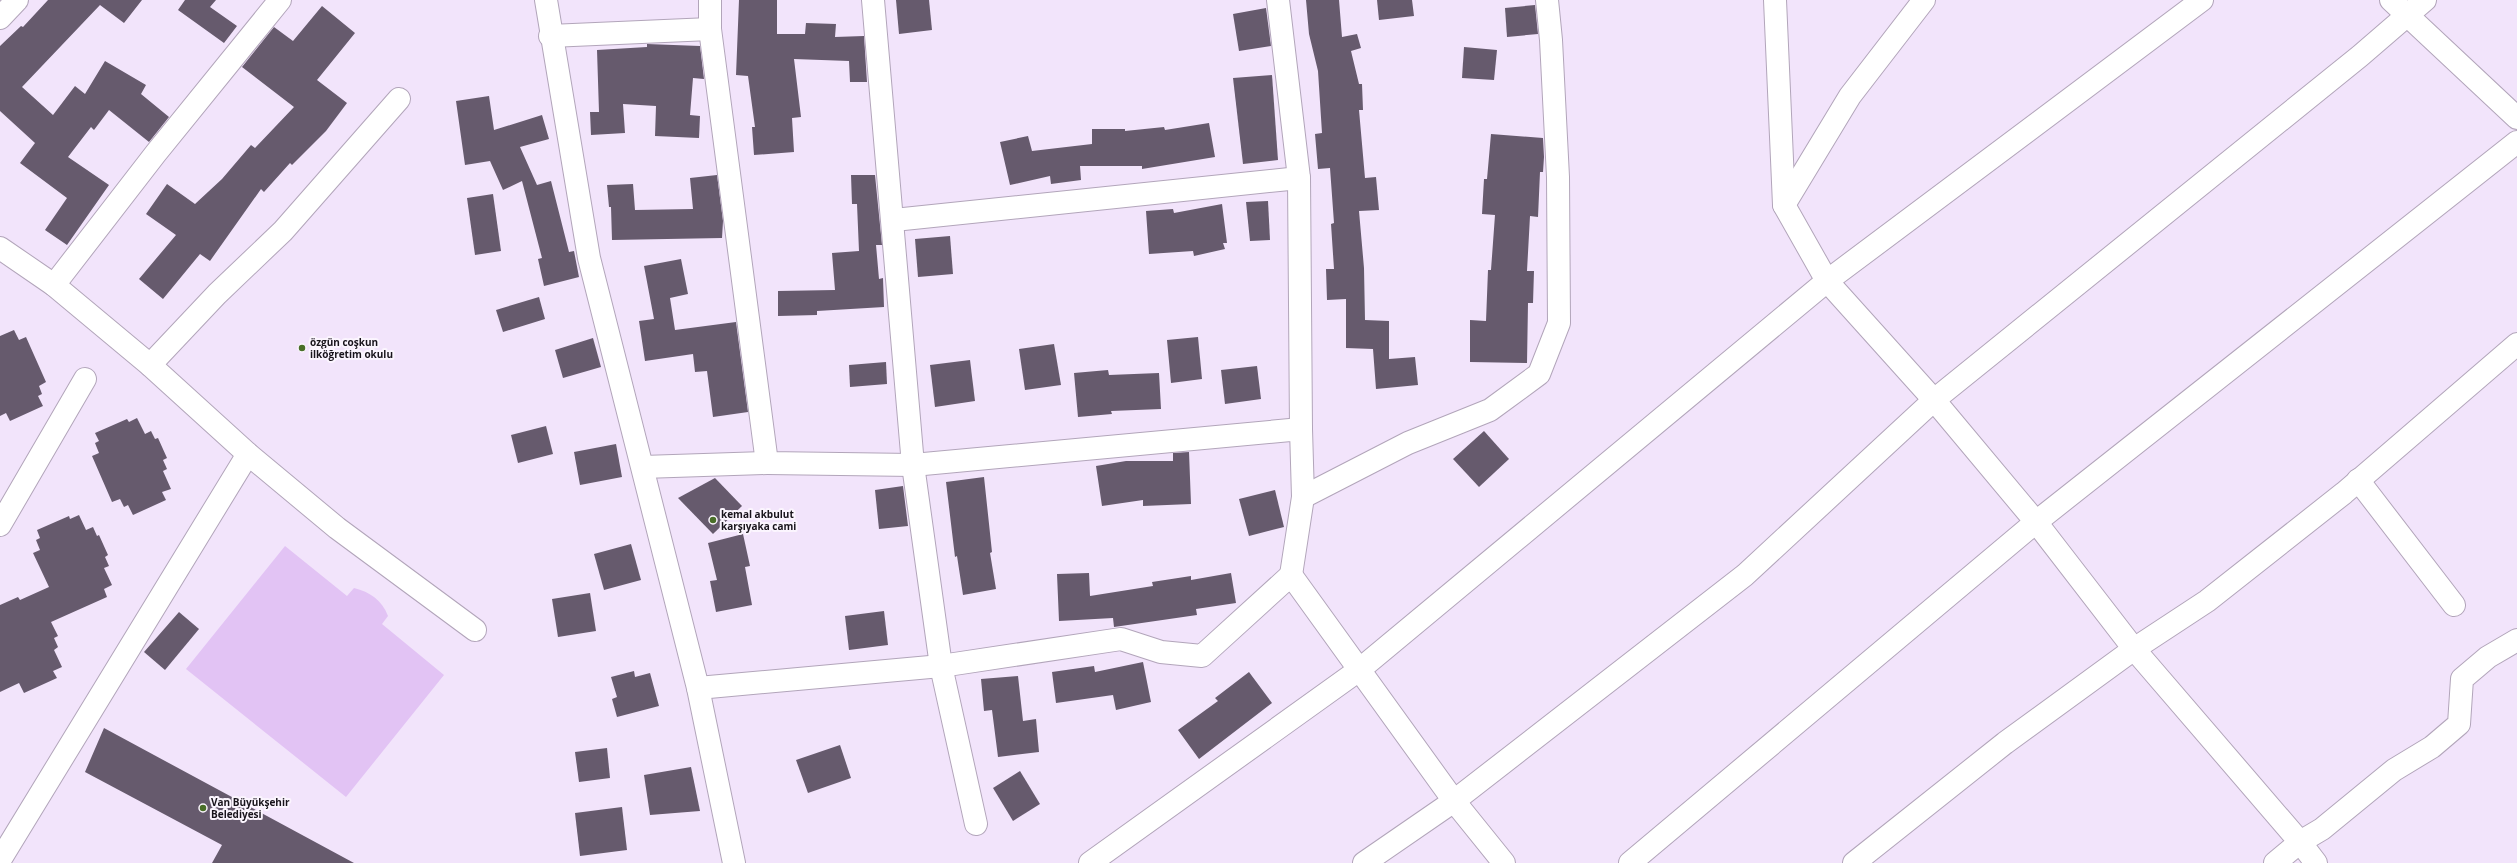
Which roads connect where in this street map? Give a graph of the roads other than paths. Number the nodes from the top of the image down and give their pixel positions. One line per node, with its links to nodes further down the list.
1 (17, 0): 14 (street)
2 (280, 0): 25 (street)
3 (546, 0): 16 (street)
4 (710, 0): 15 (street)
5 (873, 0): 22 (street)
6 (1278, 0): 20 (street)
7 (1546, 0): 36 (street)
8 (1775, 0): 21 (street)
9 (1924, 0): 21 (street)
10 (2202, 0): 24 (street)
11 (2391, 0): 13 (street)
12 (2425, 0): 13 (street)
13 (2407, 16): 18 (street); 29 (street)
14 (0, 18)
15 (710, 29): 16 (street); 32 (street)
16 (550, 36): 34 (street)
17 (399, 99): 27 (street)
18 (2517, 118)
19 (2517, 142): 37 (street)
20 (1299, 178): 22 (street); 30 (street)
21 (1784, 205): 24 (street)
22 (894, 220): 33 (street)
23 (0, 248): 25 (street)
24 (1828, 281): 29 (street); 45 (street)
25 (54, 285): 27 (street)
26 (2517, 344): 35 (street)
27 (150, 365): 31 (street)
28 (85, 379): 38 (street)
29 (1934, 400): 37 (street); 47 (street)
30 (1301, 429): 33 (street); 36 (street)
31 (248, 454): 41 (street); 50 (street)
32 (767, 463): 33 (street); 34 (street)
33 (913, 465): 44 (street)
34 (644, 467): 46 (street)
35 (2358, 480): 40 (street); 43 (street)
36 (1303, 497): 39 (street)
37 (2036, 522): 43 (street); 55 (street)
38 (0, 524)
39 (1291, 575): 44 (street); 45 (street)
40 (2454, 605)
41 (475, 630)
42 (2517, 640): 49 (street)
43 (2134, 649): 49 (street); 56 (street)
44 (941, 666): 46 (street); 48 (street)
45 (1359, 670): 47 (street); 52 (street)
46 (698, 688): 51 (street)
47 (1454, 801): 53 (street); 54 (street)
48 (976, 824)
49 (2300, 842): 57 (street); 58 (street)
50 (0, 860)
51 (734, 863)
52 (1090, 863)
53 (1364, 863)
54 (1504, 863)
55 (1630, 863)
56 (1854, 863)
57 (2274, 863)
58 (2316, 863)

